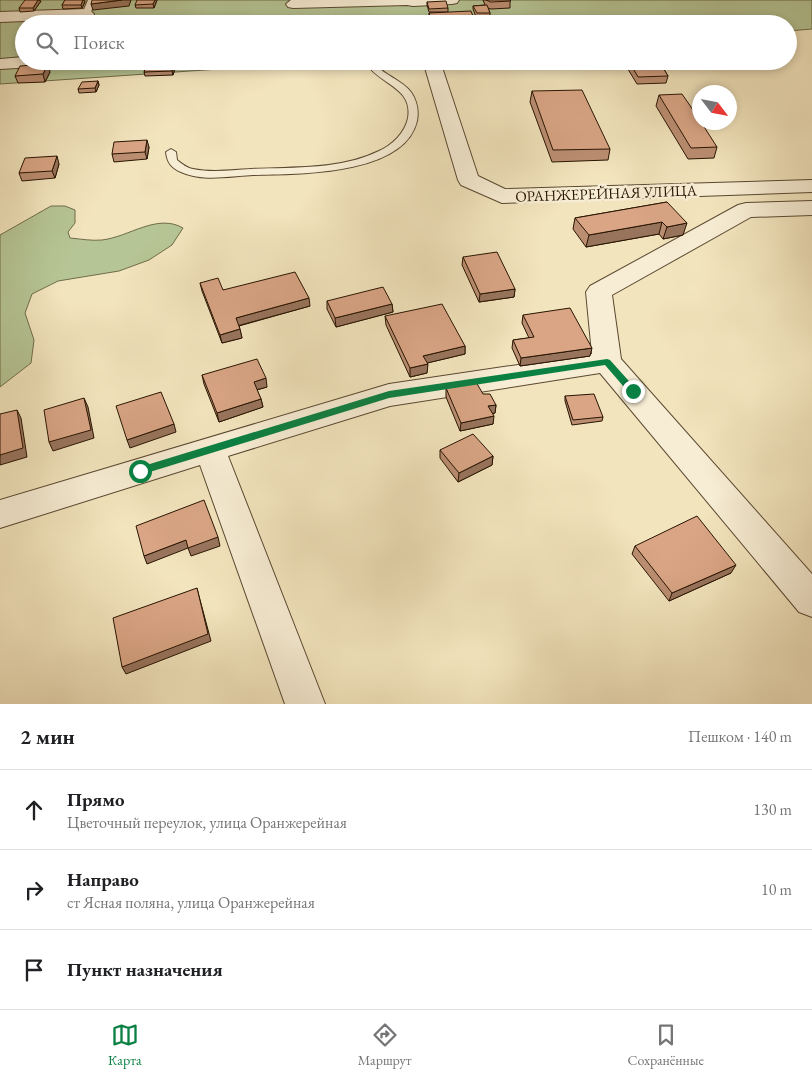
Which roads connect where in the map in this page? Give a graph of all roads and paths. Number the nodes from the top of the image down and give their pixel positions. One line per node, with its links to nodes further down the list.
1 (452, 0): 3 (street)
2 (293, 4): 3 (street)
3 (413, 5)
4 (86, 13): 5 (street)
5 (43, 15)
6 (15, 16): 7 (street)
7 (0, 17)
8 (15, 63): 9 (street)
9 (0, 64)
10 (375, 70): 12 (lane)
11 (434, 70): 13 (street, ОРАНЖЕРЕЙНАЯ УЛИЦА)
12 (171, 152)
13 (812, 186)
14 (812, 208): 15 (street)
15 (607, 362): 16 (street); 18 (street)
16 (210, 450): 17 (street); 19 (street)
17 (0, 514)
18 (812, 600)
19 (305, 704)

